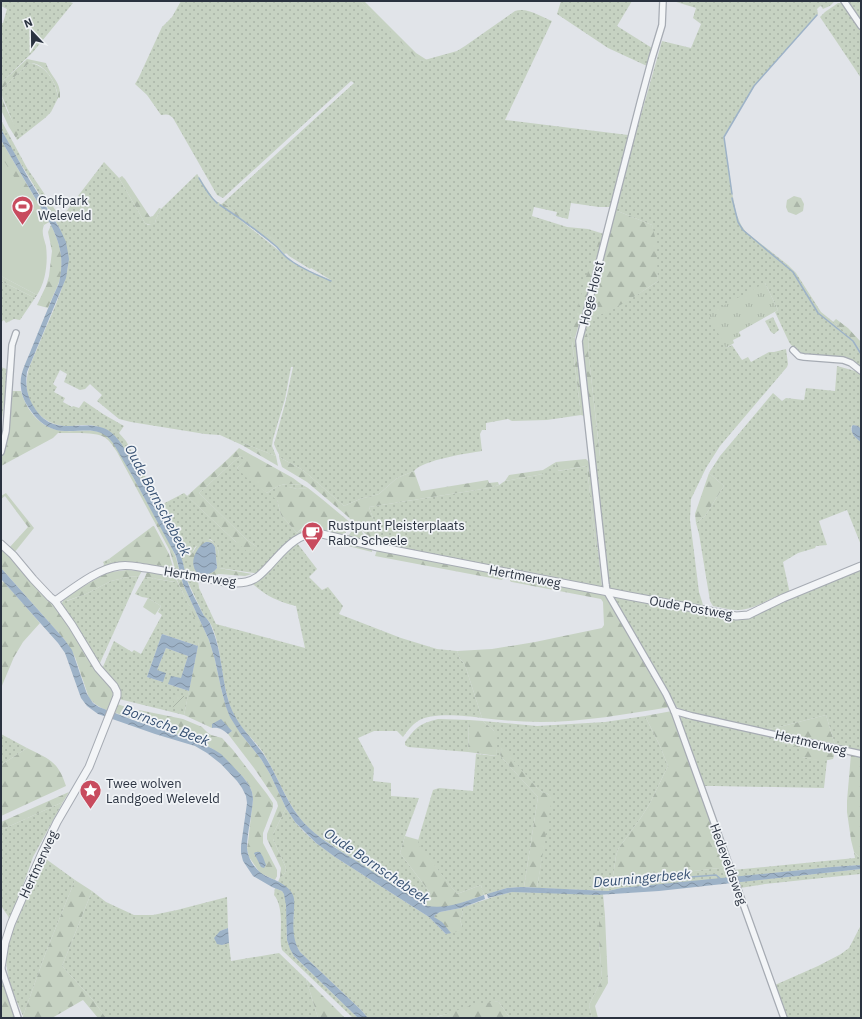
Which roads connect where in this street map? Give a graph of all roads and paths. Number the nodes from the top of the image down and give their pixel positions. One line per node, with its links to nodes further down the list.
1 (663, 1): 10 (street, Hoge Horst)
2 (844, 1): 3 (street)
3 (861, 26)
4 (16, 333): 7 (street)
5 (793, 350): 6 (street)
6 (861, 371)
7 (1, 452)
8 (1, 544): 11 (street)
9 (861, 566): 10 (street, Oude Postweg)
10 (607, 592): 11 (street, Hertmerweg); 12 (street)
11 (56, 601): 14 (street, Hertmerweg)
12 (674, 711): 13 (street, Hertmerweg); 16 (street, Hedeveldsweg)
13 (861, 754)
14 (1, 968): 15 (street)
15 (18, 1018)
16 (784, 1018)

